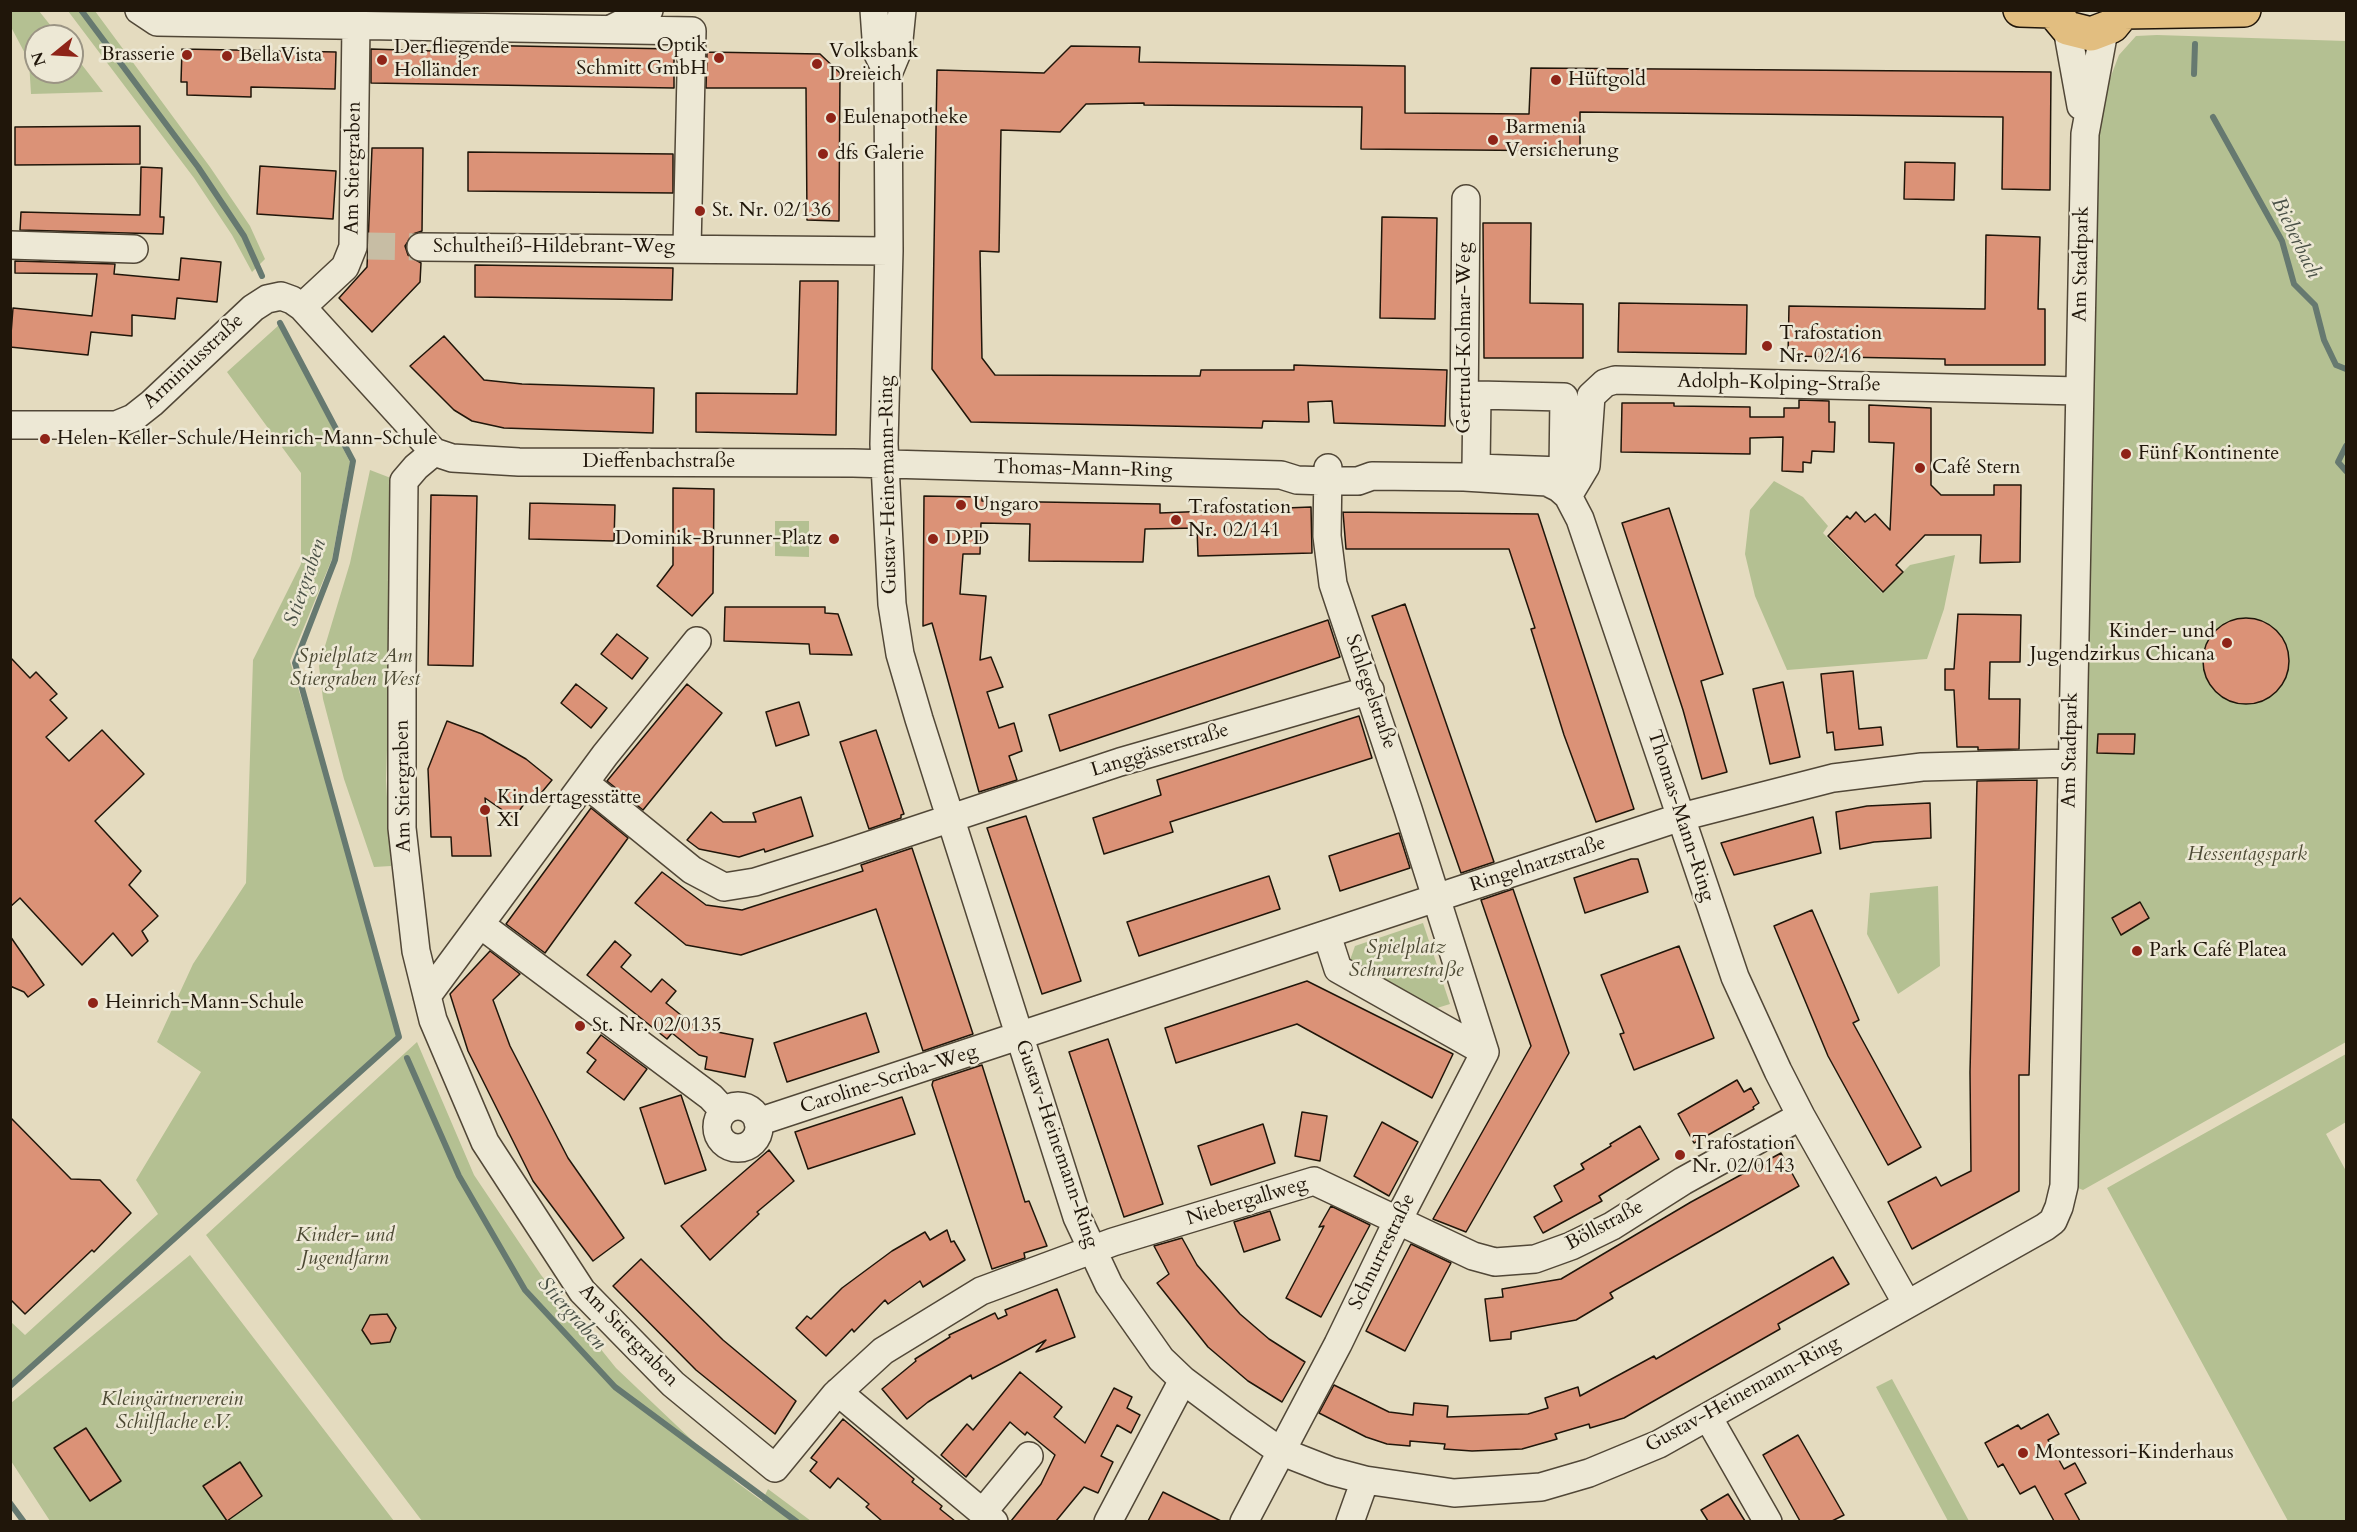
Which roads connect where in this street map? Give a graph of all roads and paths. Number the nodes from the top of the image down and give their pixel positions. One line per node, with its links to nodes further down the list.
1 (139, 10): 9 (street)
2 (649, 10): 10 (street)
3 (874, 10): 11 (street, Gustav-Heinemann-Ring)
4 (902, 10): 11 (street, Gustav-Heinemann-Ring)
5 (2020, 10): 7 (main road)
6 (2244, 10): 8 (main road)
7 (2057, 16): 8 (main road); 12 (street, Am Stadtpark)
8 (2117, 18): 12 (street, Am Stadtpark)
9 (356, 24): 10 (street); 19 (street, Am Stiergraben)
10 (610, 30): 16 (street, Schultheiß-Hildebrant-Weg)
11 (888, 74): 18 (street, Gustav-Heinemann-Ring)
12 (2085, 134): 20 (street, Am Stadtpark)
13 (1466, 199): 25 (street, Gertrud-Kolmar-Weg)
14 (10, 245): 17 (street)
15 (421, 247): 16 (street, Schultheiß-Hildebrant-Weg)
16 (687, 248): 18 (street, Schultheiß-Hildebrant-Weg)
17 (134, 249)
18 (889, 251): 23 (street, Gustav-Heinemann-Ring)
19 (302, 307): 21 (street, Arminiusstraße); 22 (street)
20 (2079, 391): 26 (street, Adolph-Kolping-Straße); 29 (street, Am Stadtpark)
21 (10, 425)
22 (435, 452): 23 (street, Dieffenbachstraße); 36 (street, Am Stiergraben)
23 (885, 464): 24 (street, Thomas-Mann-Ring); 32 (street, Gustav-Heinemann-Ring)
24 (1327, 474): 25 (street, Thomas-Mann-Ring); 28 (street, Schlegelstraße)
25 (1464, 477): 26 (street, Thomas-Mann-Ring)
26 (1568, 496): 31 (street, Thomas-Mann-Ring)
27 (697, 641): 30 (street)
28 (1370, 690): 32 (street, Langgässerstraße); 33 (street, Schlegelstraße)
29 (2071, 763): 31 (street, Ringelnatzstraße); 40 (street, Am Stadtpark)
30 (585, 783): 32 (street, Langgässerstraße); 34 (street)
31 (1681, 818): 33 (street, Ringelnatzstraße); 39 (street, Thomas-Mann-Ring)
32 (951, 819): 37 (street, Gustav-Heinemann-Ring)
33 (1437, 898): 35 (street, Ringelnatzstraße); 38 (street)
34 (481, 925): 36 (street); 37 (street, Caroline-Scriba-Weg)
35 (1327, 935): 37 (street, Ringelnatzstraße); 38 (street)
36 (427, 996): 49 (street, Am Stiergraben)
37 (1020, 1036): 42 (street, Gustav-Heinemann-Ring)
38 (1485, 1052): 41 (street, Schnurrestraße)
39 (1801, 1116): 41 (street, Böllstraße); 43 (street, Thomas-Mann-Ring)
40 (2064, 1186): 43 (street, Gustav-Heinemann-Ring)
41 (1398, 1220): 42 (street, Niebergallweg); 47 (street, Schnurrestraße)
42 (1091, 1251): 44 (street, Gustav-Heinemann-Ring); 45 (street, Niebergallweg)
43 (1907, 1304): 46 (street, Gustav-Heinemann-Ring)
44 (1183, 1380): 47 (street, Gustav-Heinemann-Ring); 52 (street)
45 (838, 1392): 49 (street, Niebergallweg); 51 (street)
46 (1707, 1417): 50 (street, Gustav-Heinemann-Ring); 55 (street)
47 (1280, 1451): 50 (street, Gustav-Heinemann-Ring); 53 (street, Schnurrestraße)
48 (1029, 1456): 51 (street)
49 (775, 1468)
50 (1365, 1480): 54 (street)
51 (989, 1517)
52 (1108, 1521)
53 (1244, 1521)
54 (1350, 1521)
55 (1768, 1521)

